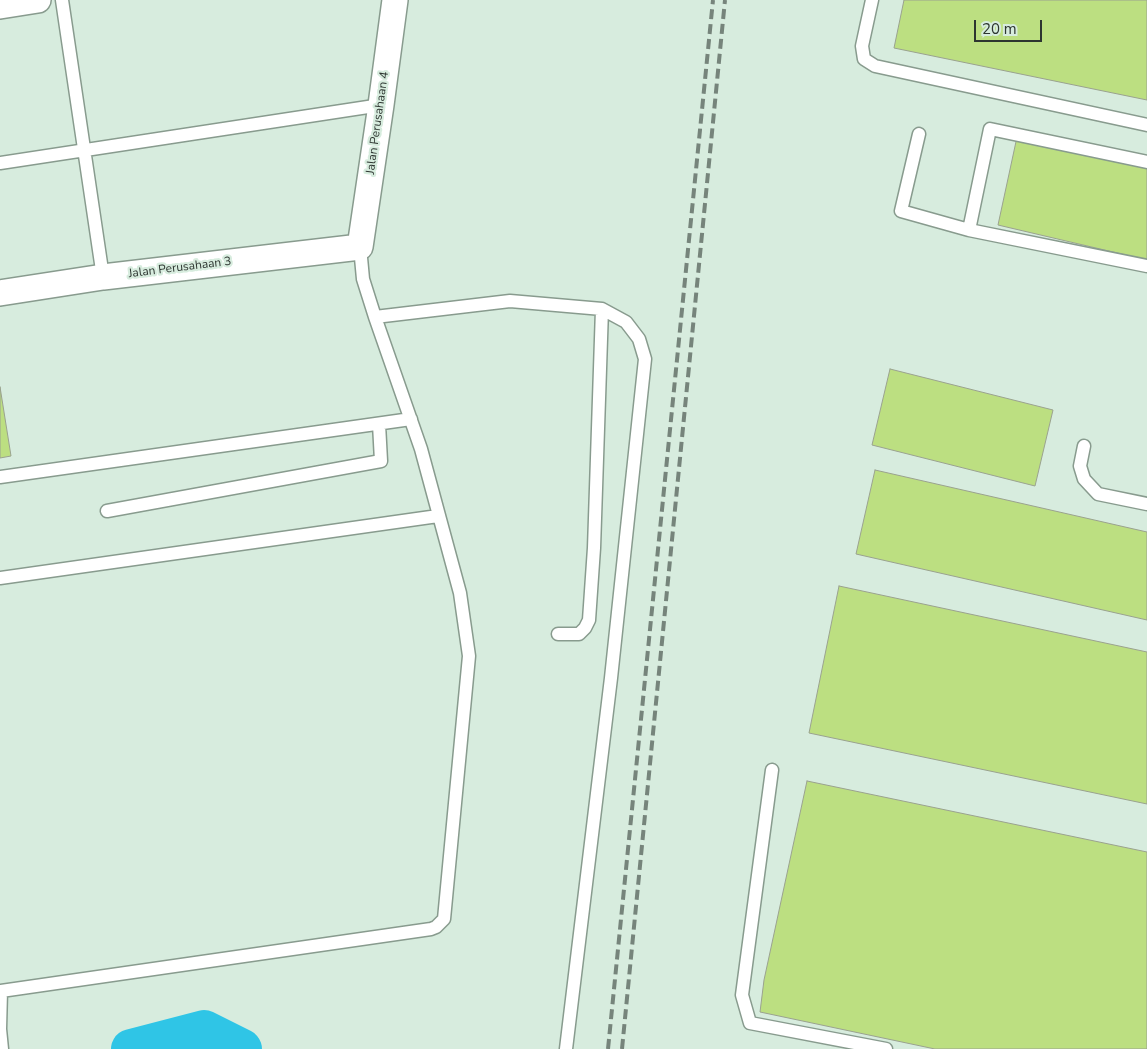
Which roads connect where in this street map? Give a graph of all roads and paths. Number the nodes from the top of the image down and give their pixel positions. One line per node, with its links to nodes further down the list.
1 (38, 0): 5 (street)
2 (62, 0): 9 (lane)
3 (395, 0): 6 (street, Jalan Perusahaan 4)
4 (872, 0): 7 (lane)
5 (0, 6)
6 (381, 105): 9 (lane); 13 (street, Jalan Perusahaan 4)
7 (1147, 125)
8 (919, 134): 12 (lane)
9 (85, 151): 11 (lane); 15 (lane)
10 (1147, 162): 12 (lane)
11 (0, 163)
12 (969, 230): 14 (lane)
13 (360, 247): 15 (street, Jalan Perusahaan 3); 18 (lane)
14 (1147, 266)
15 (102, 277): 16 (street, Jalan Perusahaan 3)
16 (0, 293)
17 (602, 309): 18 (lane); 27 (lane); 32 (lane)
18 (375, 317): 19 (lane)
19 (412, 419): 20 (lane); 25 (lane)
20 (379, 424): 22 (lane); 24 (lane)
21 (1084, 446): 23 (lane)
22 (0, 477)
23 (1147, 504)
24 (107, 511)
25 (438, 516): 26 (lane); 29 (lane)
26 (0, 578)
27 (558, 634)
28 (772, 770): 33 (lane)
29 (0, 989): 30 (lane)
30 (0, 1029): 31 (lane)
31 (2, 1049)
32 (566, 1049)
33 (886, 1049)

